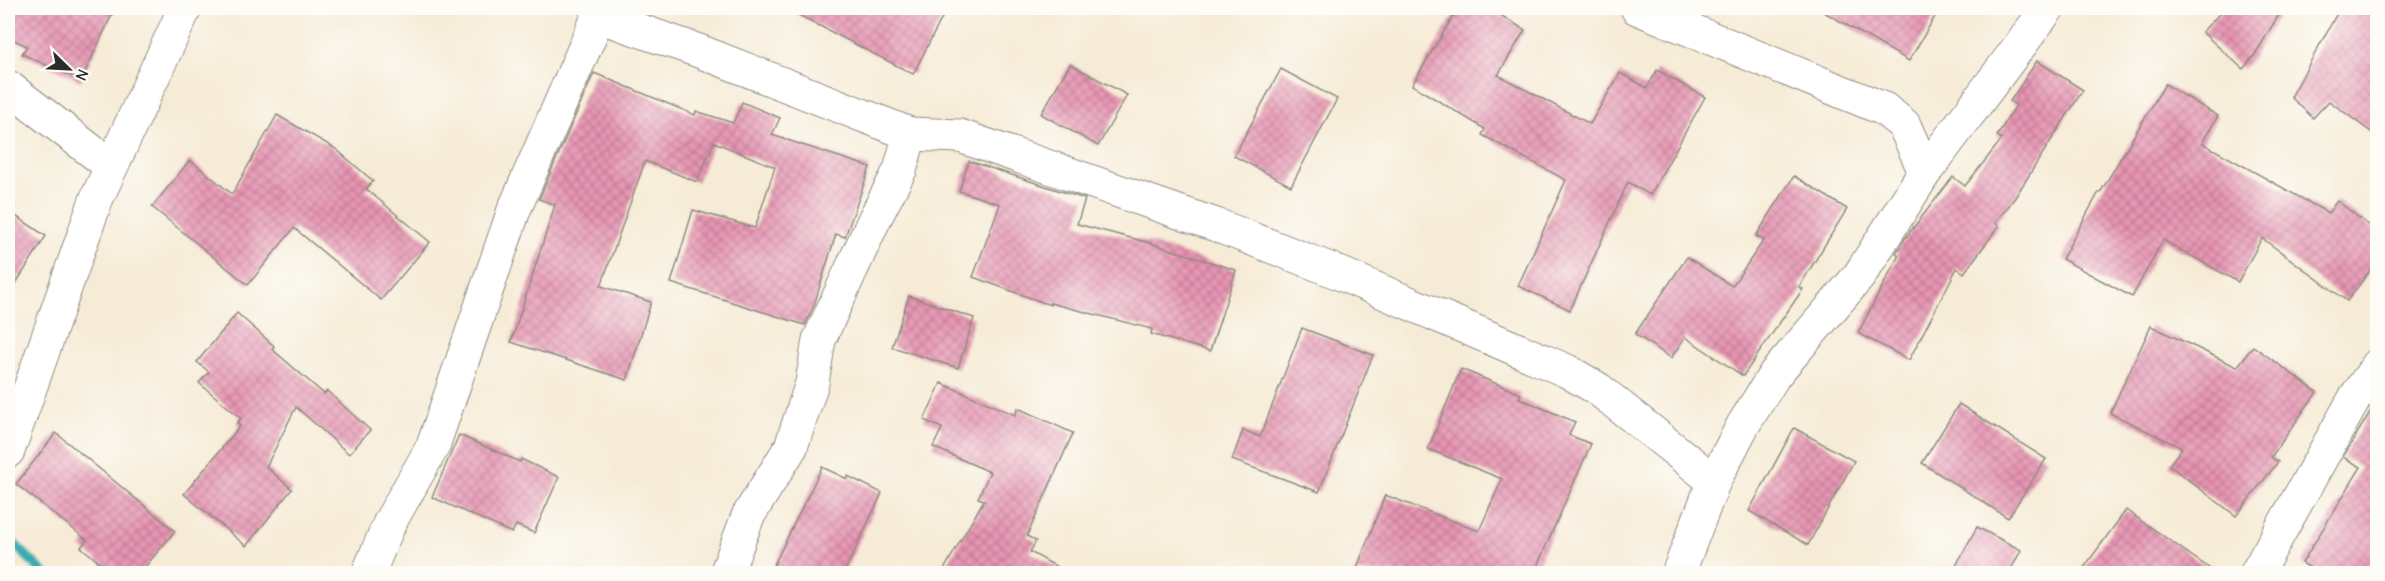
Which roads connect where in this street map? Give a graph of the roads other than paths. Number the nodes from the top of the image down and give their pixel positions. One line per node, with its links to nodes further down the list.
1 (185, 8): 7 (street)
2 (1637, 8): 8 (street)
3 (2048, 8): 8 (street)
4 (600, 12): 6 (street); 12 (street)
5 (8, 87): 7 (street)
6 (910, 134): 11 (street); 13 (street)
7 (111, 166): 10 (street)
8 (1925, 172): 11 (street)
9 (2378, 365): 15 (street)
10 (8, 451)
11 (1714, 481): 14 (street)
12 (368, 573)
13 (726, 573)
14 (1678, 573)
15 (2256, 573)

